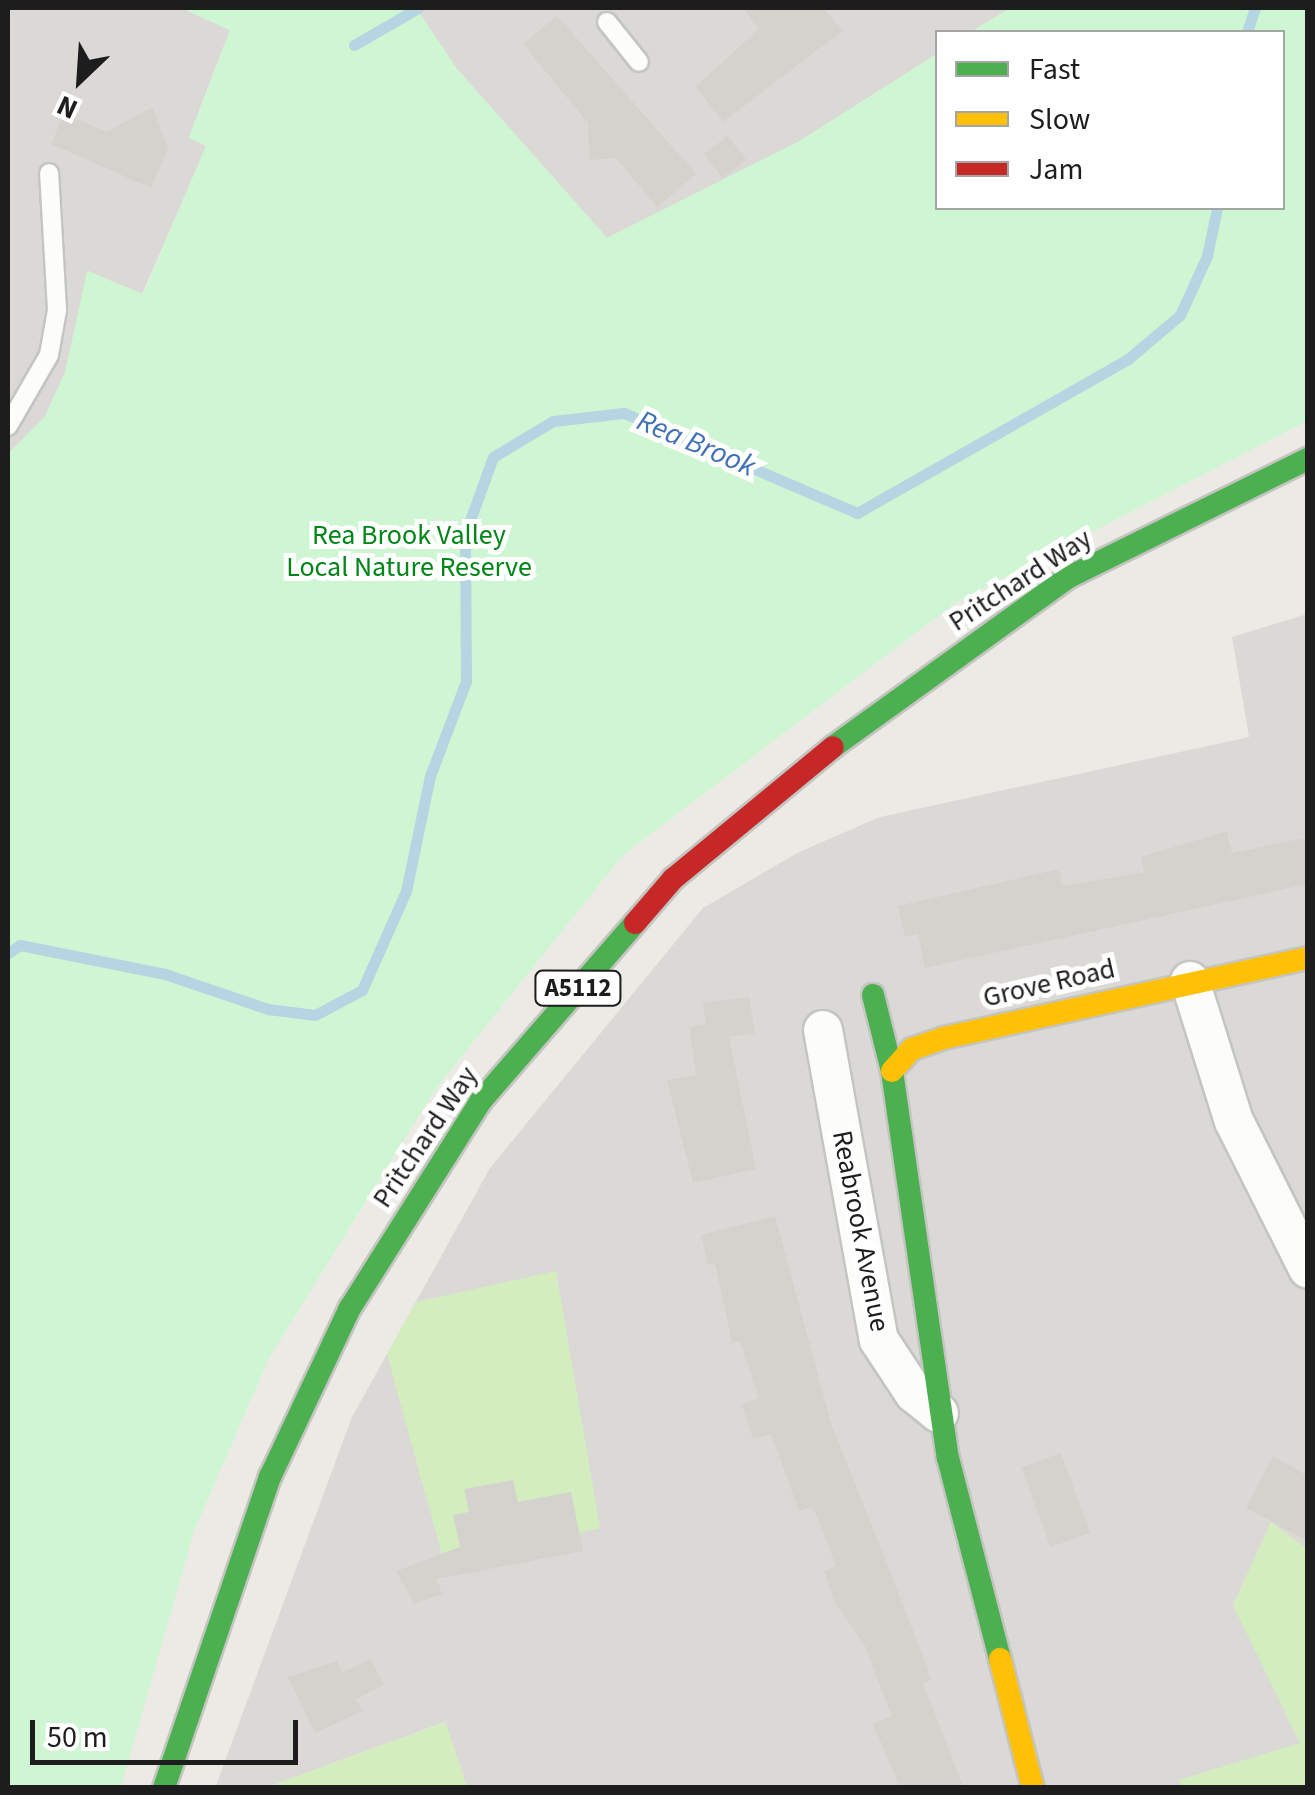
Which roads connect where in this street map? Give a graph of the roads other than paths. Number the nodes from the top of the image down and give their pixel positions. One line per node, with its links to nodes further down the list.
1 (608, 22): 2 (lane)
2 (638, 62)
3 (49, 173): 4 (lane)
4 (8, 426)
5 (1308, 459): 13 (main road, Pritchard Way / A5112)
6 (1308, 958): 7 (main road, Grove Road)
7 (1190, 982): 10 (main road, Grove Road); 11 (street)
8 (873, 995): 10 (main road)
9 (823, 1030): 12 (street, Reabrook Avenue)
10 (892, 1071): 12 (main road, Reabrook Avenue)
11 (1308, 1269)
12 (939, 1412): 14 (main road, Reabrook Avenue)
13 (164, 1788)
14 (1033, 1788)

